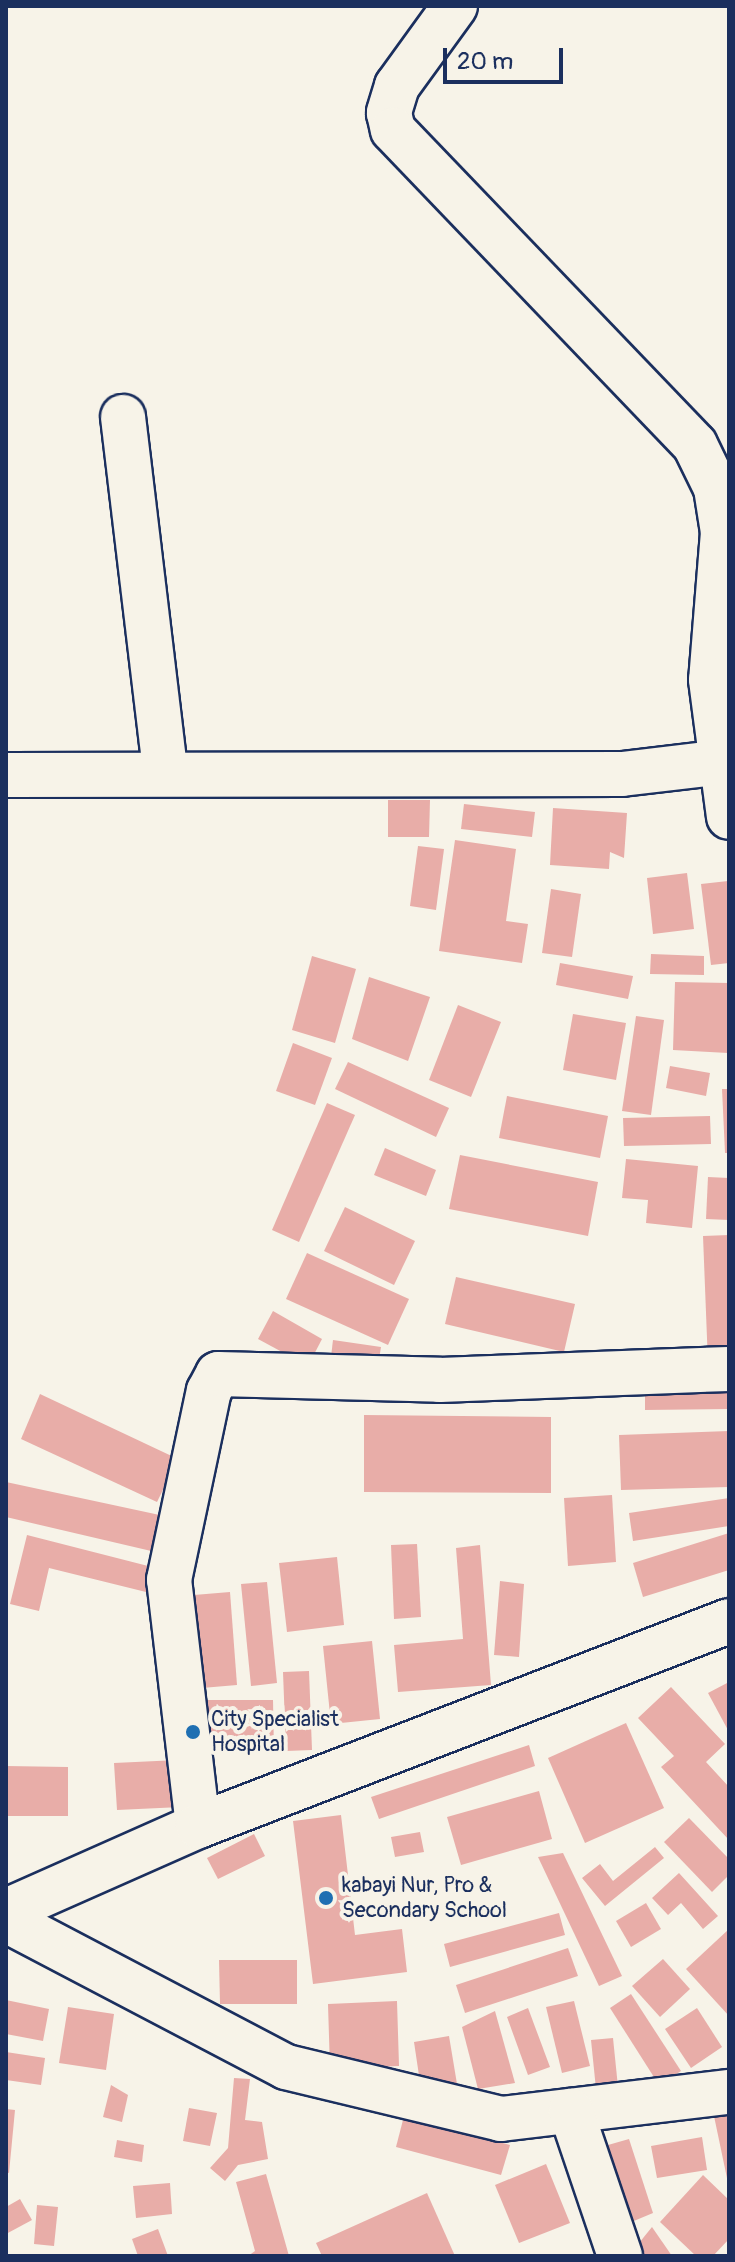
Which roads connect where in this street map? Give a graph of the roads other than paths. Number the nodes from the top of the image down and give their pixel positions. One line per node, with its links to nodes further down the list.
1 (455, 6): 3 (street)
2 (123, 417): 4 (street)
3 (722, 762): 4 (street); 6 (street)
4 (165, 771): 5 (street)
5 (6, 775)
6 (729, 817)
7 (729, 1369): 9 (street)
8 (729, 1621): 9 (street)
9 (198, 1826): 10 (street)
10 (6, 1911)
11 (6, 1920): 13 (street)
12 (729, 2092): 13 (street)
13 (571, 2111): 14 (street)
14 (620, 2256)

